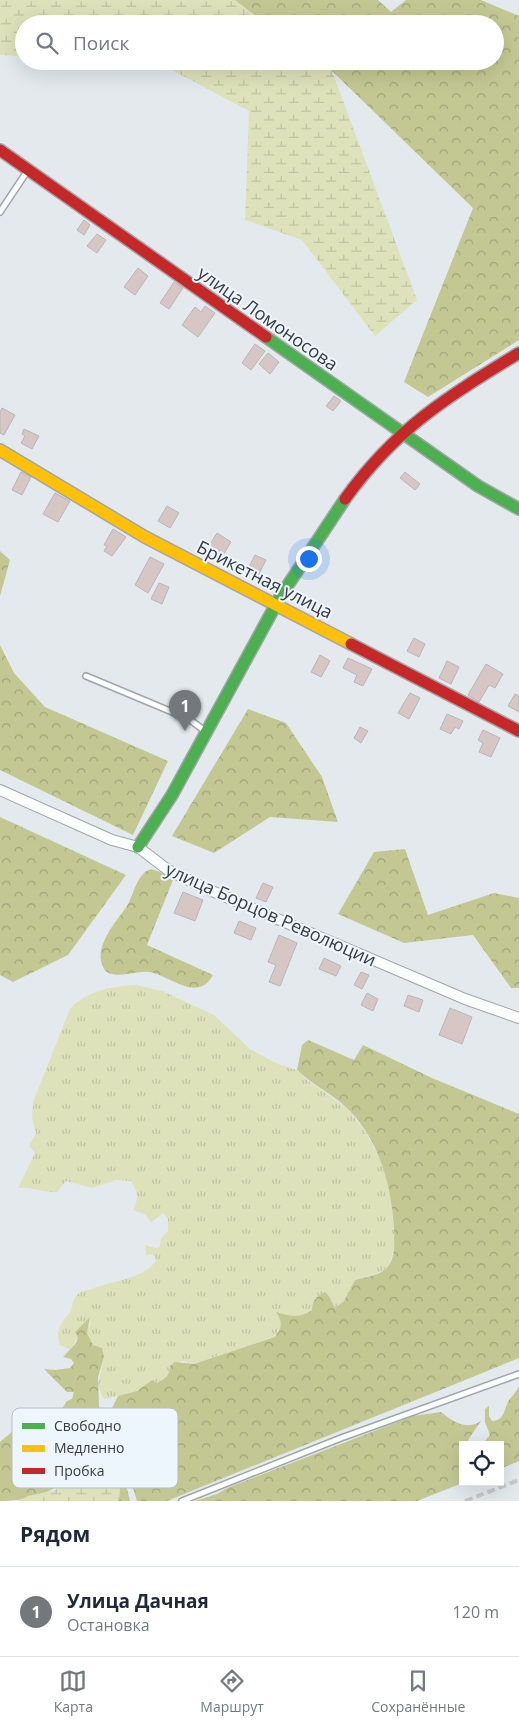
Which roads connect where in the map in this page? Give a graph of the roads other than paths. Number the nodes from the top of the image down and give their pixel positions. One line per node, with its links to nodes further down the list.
1 (0, 150): 2 (street, улица Ломоносова)
2 (29, 170): 3 (lane); 5 (street, улица Ломоносова)
3 (0, 212)
4 (519, 353): 5 (street)
5 (402, 432): 7 (street, улица Ломоносова); 8 (street)
6 (0, 450): 8 (street, Брикетная улица)
7 (519, 509)
8 (278, 605): 10 (street, Брикетная улица); 11 (street)
9 (86, 676): 11 (lane)
10 (519, 731)
11 (206, 732): 13 (street)
12 (0, 790): 13 (street, улица Борцов Революции)
13 (138, 847): 14 (street, улица Борцов Революции)
14 (519, 1018)
15 (519, 1374): 16 (lane)
16 (182, 1501)

